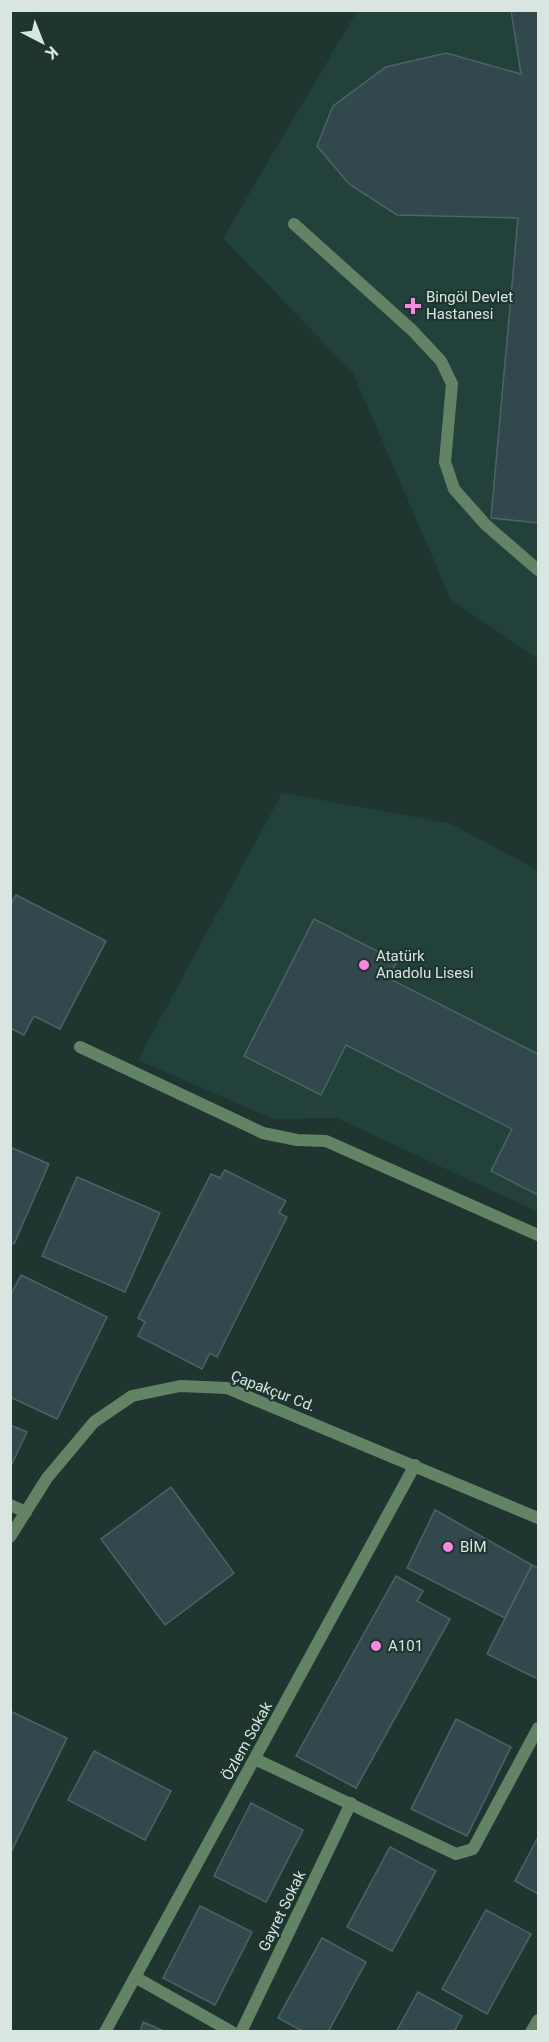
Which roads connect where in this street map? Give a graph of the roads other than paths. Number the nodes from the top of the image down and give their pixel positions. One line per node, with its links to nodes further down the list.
1 (294, 224): 2 (street)
2 (538, 570)
3 (80, 1047): 4 (street)
4 (538, 1235)
5 (415, 1465): 7 (street, Çapakçur Cd.); 8 (street, Çapakçur Cd.); 11 (street, Özlem Sokak)
6 (10, 1506): 7 (street)
7 (26, 1512): 9 (street, Çapakçur Cd.)
8 (538, 1518)
9 (10, 1537)
10 (538, 1728): 12 (street)
11 (255, 1759): 12 (street); 13 (street, Özlem Sokak)
12 (351, 1803): 17 (street, Gayret Sokak)
13 (135, 1977): 15 (street, Özlem Sokak); 16 (street)
14 (538, 2020): 18 (street)
15 (105, 2031)
16 (232, 2031)
17 (241, 2031)
18 (531, 2031)

